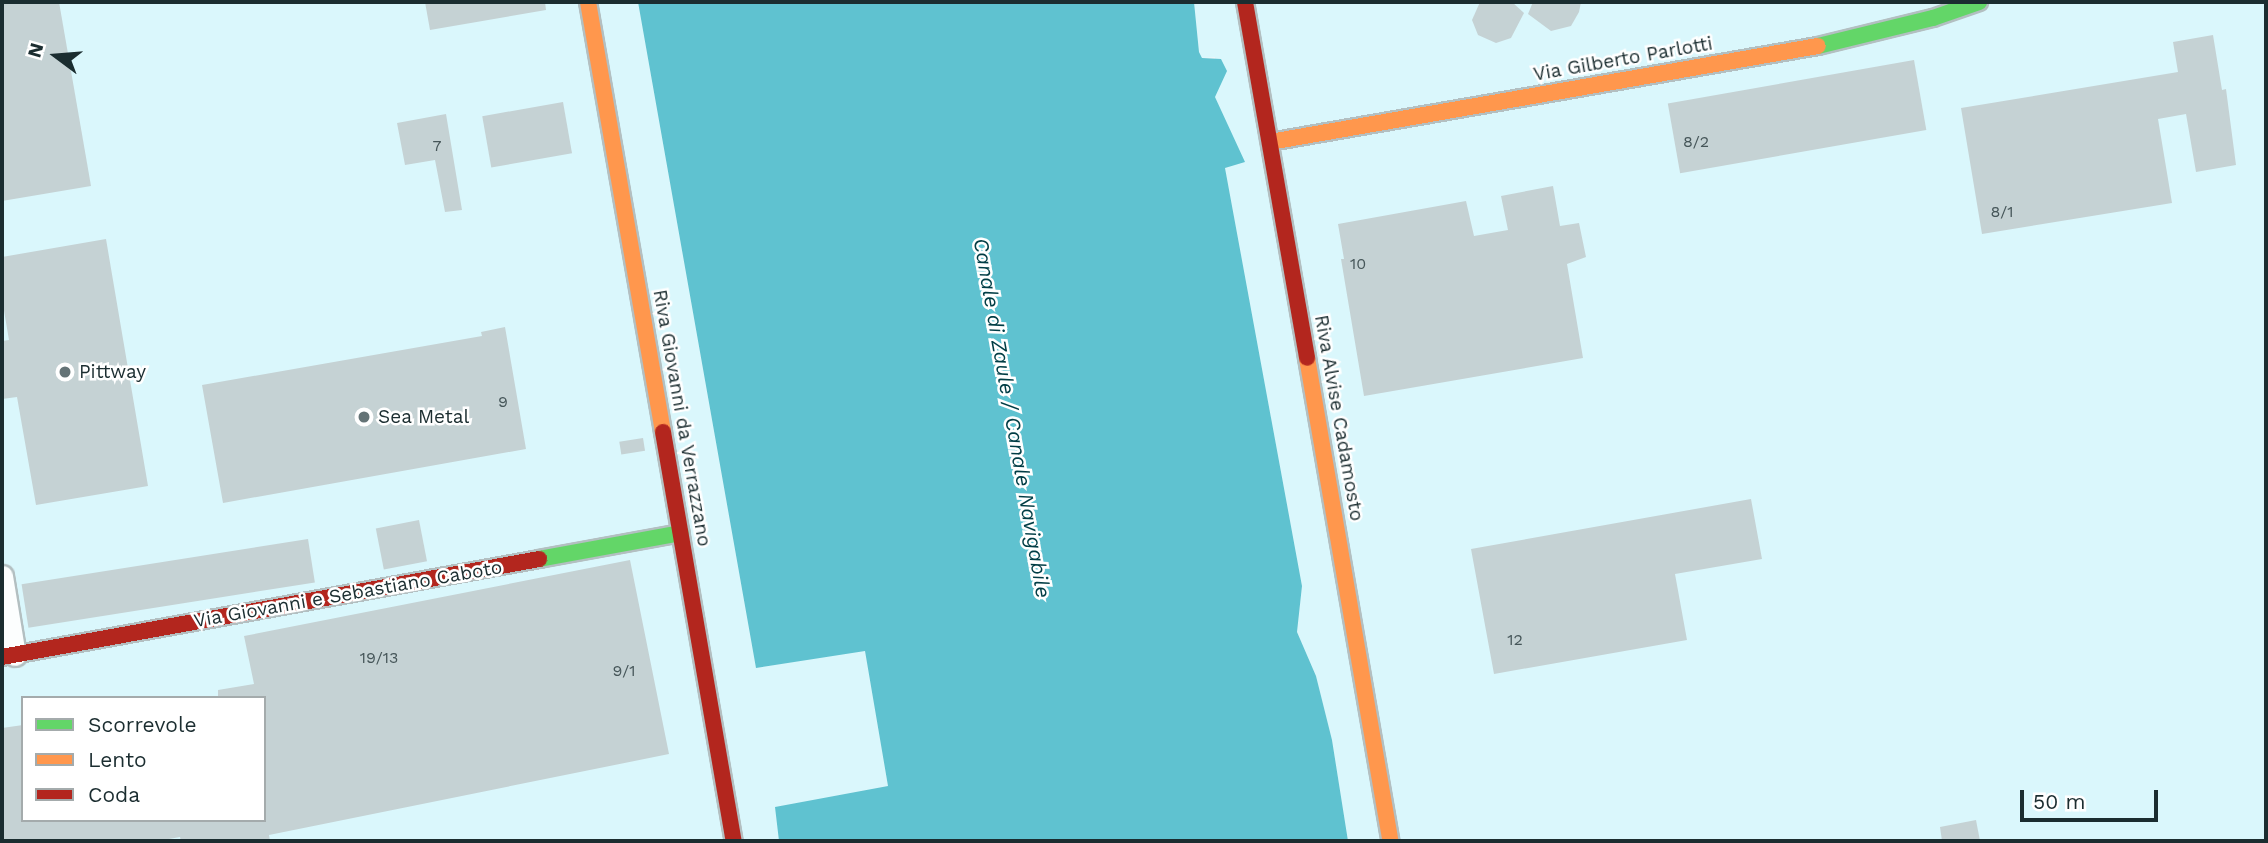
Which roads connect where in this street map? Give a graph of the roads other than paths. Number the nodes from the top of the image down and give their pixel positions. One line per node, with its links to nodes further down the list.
1 (588, 2): 5 (street, Riva Giovanni da Verrazzano)
2 (1244, 2): 4 (street, Riva Alvise Cadamosto)
3 (1979, 2): 4 (street, Via Gilberto Parlotti)
4 (1270, 142): 9 (street, Riva Alvise Cadamosto)
5 (681, 533): 7 (street, Via Giovanni e Sebastiano Caboto); 8 (street, Riva Giovanni da Verrazzano)
6 (2, 576): 7 (street, Via Giovanni e Sebastiano Caboto)
7 (9, 656)
8 (734, 841)
9 (1390, 841)

